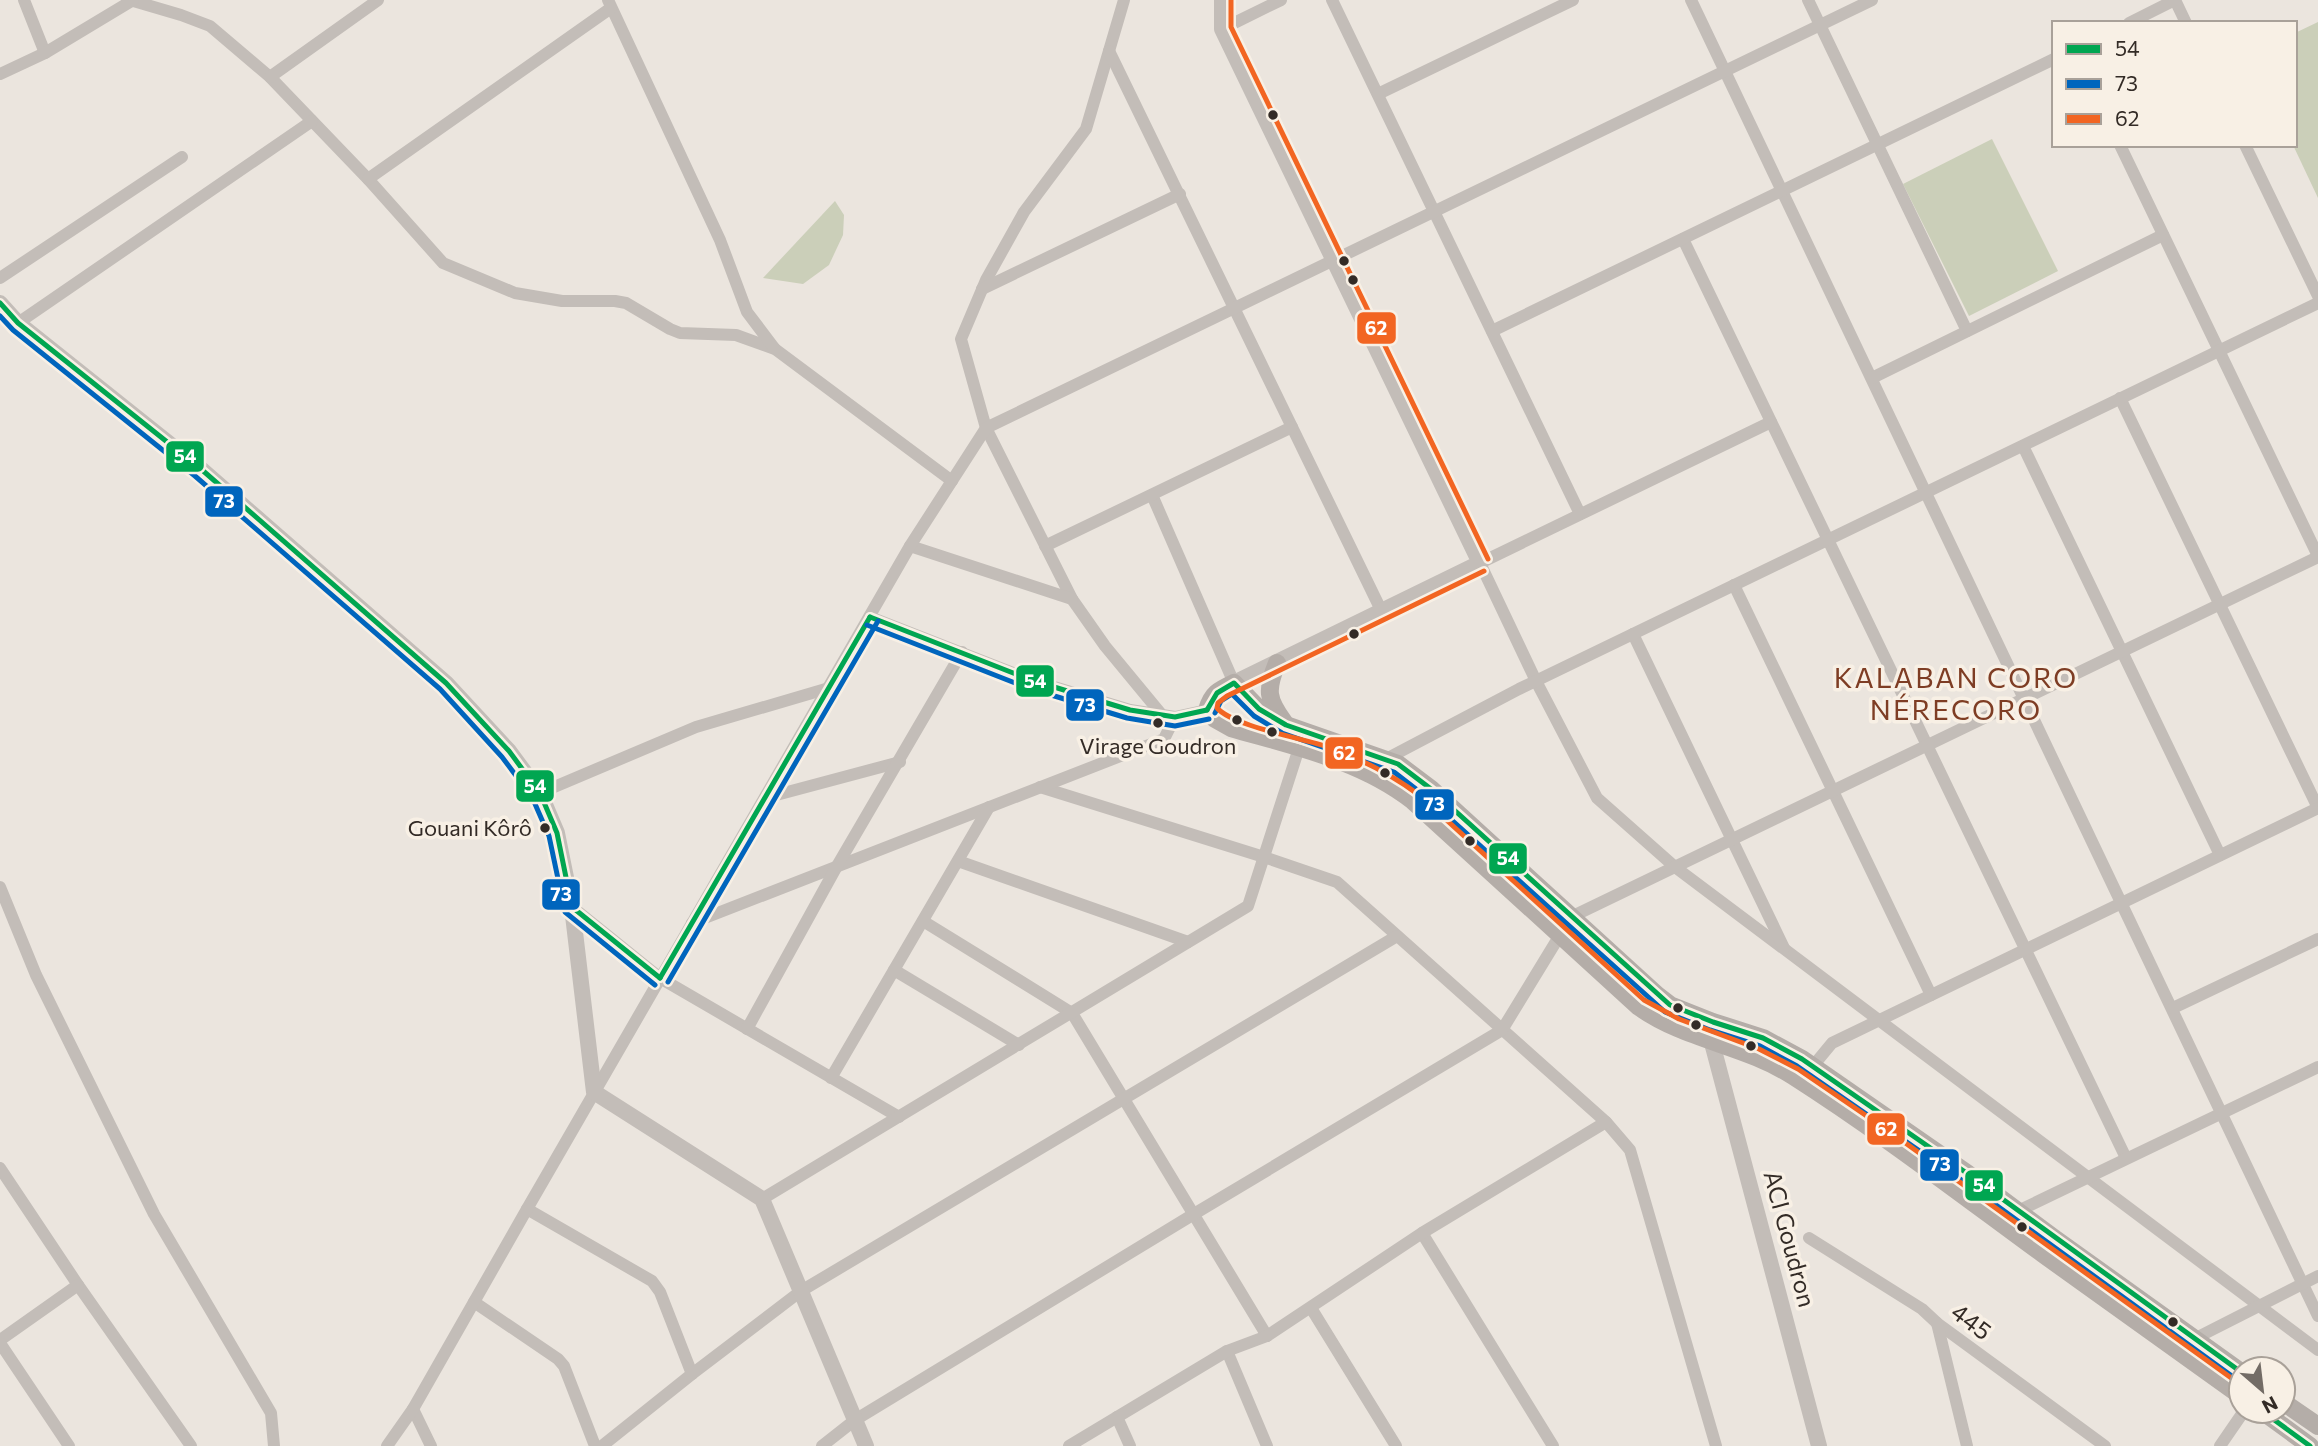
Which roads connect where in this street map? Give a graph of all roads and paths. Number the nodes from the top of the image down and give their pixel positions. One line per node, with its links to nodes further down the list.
1 (24, 0): 19 (street)
2 (131, 0): 19 (street); 23 (street)
3 (378, 0): 23 (street)
4 (1124, 0): 18 (street)
5 (1222, 0): 17 (street)
6 (1281, 0): 17 (street)
7 (1332, 0): 24 (street)
8 (1573, 0): 24 (street)
9 (1691, 0): 21 (street)
10 (1808, 0): 16 (street)
11 (1871, 0): 16 (street)
12 (2175, 0): 14 (street); 15 (street)
13 (610, 4): 30 (street); 46 (street)
14 (2133, 21)
15 (2185, 21)
16 (1820, 25): 21 (street); 26 (street)
17 (1222, 29): 36 (street)
18 (1109, 51): 32 (street); 38 (street)
19 (45, 53): 22 (street)
20 (2052, 60): 26 (street)
21 (1725, 71): 31 (street); 33 (street)
22 (0, 74)
23 (270, 77): 25 (street)
24 (1378, 94): 33 (street)
25 (312, 121): 30 (street); 43 (street)
26 (1877, 145): 31 (street); 45 (street)
27 (2121, 147): 34 (street)
28 (2246, 147): 39 (street)
29 (182, 157): 37 (street)
30 (368, 179): 46 (street)
31 (1782, 190): 35 (street); 48 (street)
32 (1180, 194): 38 (street); 42 (street)
33 (1434, 211): 36 (street); 44 (street)
34 (2163, 235): 45 (street); 47 (street)
35 (1683, 239): 44 (street); 50 (street)
36 (1334, 260): 42 (street); 62 (street)
37 (0, 278)
38 (982, 289): 52 (street)
39 (2318, 296)
40 (2318, 303): 47 (street)
41 (1, 306): 43 (street)
42 (1235, 308): 51 (street); 52 (street)
43 (18, 323): 85 (street)
44 (1492, 331): 57 (street)
45 (1967, 331): 48 (street)
46 (775, 349): 54 (street)
47 (2219, 351): 49 (street); 61 (street)
48 (1872, 378): 55 (street)
49 (2120, 398): 53 (street); 65 (street)
50 (1771, 422): 57 (street); 58 (street)
51 (1292, 427): 56 (street); 66 (street)
52 (986, 428): 54 (street); 60 (street)
53 (2023, 446): 55 (street); 70 (street)
54 (952, 481): 59 (street)
55 (1926, 492): 58 (street); 75 (street)
56 (1152, 495): 60 (street); 73 (street)
57 (1580, 514): 62 (street)
58 (1828, 540): 63 (street); 79 (street)
59 (910, 546): 64 (street); 67 (street)
60 (1045, 546): 64 (street)
61 (2318, 557): 65 (street)
62 (1480, 563): 66 (street); 72 (street)
63 (1734, 585): 68 (street); 84 (street)
64 (1072, 599): 77 (street)
65 (2220, 604): 70 (street); 88 (street)
66 (1382, 612): 71 (street)
67 (870, 617): 69 (street); 74 (street)
68 (1633, 634): 72 (street); 89 (street)
69 (962, 652): 77 (street); 82 (street)
70 (2122, 652): 75 (street); 90 (street)
71 (1277, 663): 73 (street); 78 (main road)
72 (1536, 681): 81 (street); 94 (street)
73 (1234, 683): 76 (main road); 78 (main road)
74 (829, 688): 85 (street); 86 (street)
75 (2025, 699): 79 (street); 96 (street)
76 (1207, 710): 77 (street); 80 (main road)
77 (1168, 716): 83 (street)
78 (1286, 725): 81 (main road)
79 (1927, 746): 84 (street); 105 (street)
80 (1300, 748): 91 (street); 102 (main road)
81 (1386, 759): 98 (main road)
82 (900, 762): 86 (street); 93 (street)
83 (1040, 787): 87 (street); 91 (street)
84 (1833, 791): 89 (street); 109 (street)
85 (540, 793): 97 (street)
86 (765, 798): 100 (street)
87 (989, 807): 92 (street); 93 (street)
88 (2318, 808): 90 (street)
89 (1732, 840): 94 (street); 106 (street)
90 (2220, 855): 96 (street)
91 (1264, 857): 101 (street); 104 (street)
92 (958, 861): 99 (street); 104 (street)
93 (837, 866): 100 (street); 114 (street)
94 (1675, 867): 98 (street); 106 (street)
95 (0, 887): 161 (street)
96 (2122, 903): 105 (street); 110 (street)
97 (572, 907): 108 (street); 121 (street)
98 (1571, 917): 102 (street); 113 (main road)
99 (923, 921): 107 (street); 111 (street)
100 (692, 923): 108 (street)
101 (1397, 936): 115 (street); 122 (street)
102 (1559, 937): 115 (street); 116 (main road)
103 (2318, 939): 110 (street)
104 (1188, 942): 111 (street)
105 (2026, 949): 109 (street); 126 (street)
106 (1786, 951): 112 (street)
107 (894, 970): 117 (street); 120 (street)
108 (660, 978): 114 (street); 121 (street)
109 (1931, 995): 112 (street)
110 (2173, 1008): 123 (street)
111 (1072, 1013): 117 (street); 122 (street)
112 (1881, 1020): 118 (street); 128 (street)
113 (1713, 1022): 116 (street); 118 (main road)
114 (747, 1029): 120 (street)
115 (1502, 1030): 125 (street); 132 (street)
116 (1712, 1043): 151 (main road); 174 (street, ACI Goudron)
117 (1019, 1045): 124 (street)
118 (1813, 1066): 131 (main road)
119 (2318, 1067): 123 (street)
120 (831, 1078): 124 (street)
121 (594, 1092): 129 (street); 130 (street)
122 (1124, 1099): 132 (street); 138 (street)
123 (2222, 1112): 126 (street); 136 (street)
124 (899, 1117): 129 (street)
125 (1606, 1122): 133 (street); 173 (street)
126 (2126, 1158): 128 (street)
127 (0, 1168): 137 (street)
128 (2087, 1177): 131 (street); 140 (street)
129 (762, 1199): 138 (street)
130 (527, 1209): 139 (street); 150 (street)
131 (2018, 1211): 145 (main road)
132 (1194, 1214): 144 (street); 155 (street)
133 (1422, 1233): 141 (street); 172 (street)
134 (1809, 1238): 143 (street, 445)
135 (2318, 1276): 136 (street)
136 (2304, 1283): 140 (street); 142 (street)
137 (78, 1285): 146 (street); 160 (street)
138 (801, 1291): 150 (street); 155 (street)
139 (474, 1302): 152 (street); 164 (street)
140 (2259, 1306): 145 (street); 147 (street)
141 (1311, 1308): 144 (street); 171 (street)
142 (2318, 1316)
143 (1937, 1323): 175 (street); 176 (street, 445)
144 (1267, 1336): 148 (street)
145 (2194, 1339): 149 (main road)
146 (0, 1342): 159 (street)
147 (2318, 1350)
148 (1227, 1351): 154 (street); 170 (street)
149 (2227, 1362)
150 (692, 1374): 165 (street)
151 (2227, 1386)
152 (413, 1409): 162 (street); 163 (street)
153 (2297, 1412): 158 (main road)
154 (1117, 1417): 168 (street); 169 (street)
155 (855, 1420): 166 (street); 167 (street)
156 (2234, 1425): 177 (street)
157 (2281, 1425): 178 (main road)
158 (2318, 1426)
159 (69, 1446)
160 (191, 1446)
161 (274, 1446)
162 (387, 1446)
163 (431, 1446)
164 (595, 1446)
165 (602, 1446)
166 (822, 1446)
167 (866, 1446)
168 (1069, 1446)
169 (1129, 1446)
170 (1267, 1446)
171 (1396, 1446)
172 (1553, 1446)
173 (1716, 1446)
174 (1819, 1446)
175 (1968, 1446)
176 (2105, 1446)
177 (2220, 1446)
178 (2310, 1446)

